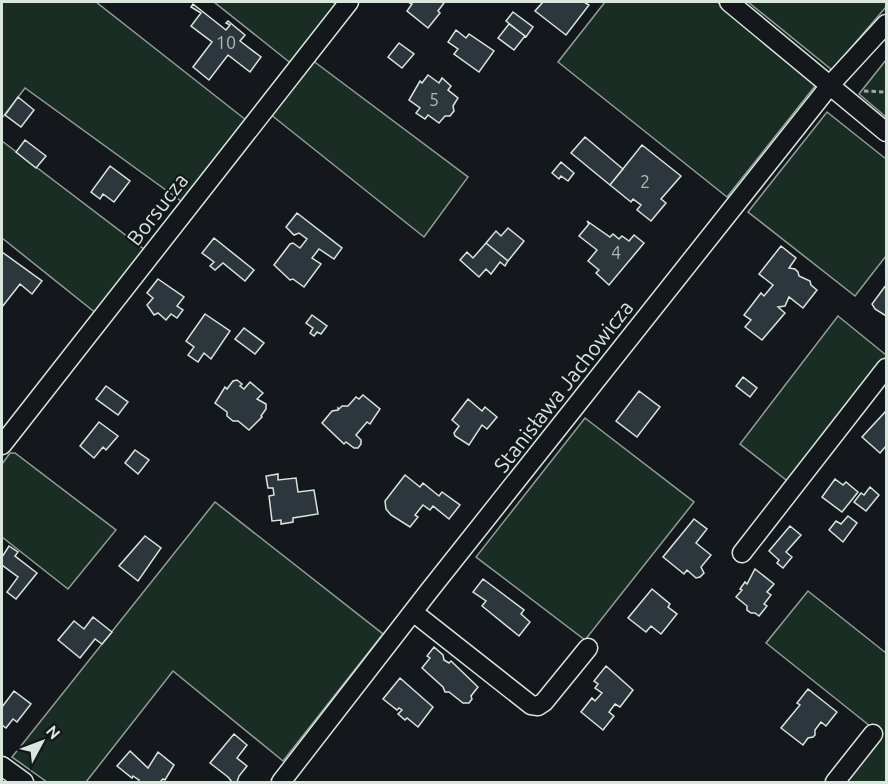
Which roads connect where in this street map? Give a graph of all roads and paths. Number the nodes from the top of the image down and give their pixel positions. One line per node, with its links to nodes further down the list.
1 (349, 2): 7 (street, Borsucza)
2 (729, 2): 4 (street)
3 (886, 24): 4 (street, Stanisława Jachowicza)
4 (831, 84): 5 (street); 9 (street, Stanisława Jachowicza)
5 (886, 132)
6 (886, 368): 8 (street)
7 (2, 444)
8 (742, 553)
9 (413, 612): 10 (street); 14 (street, Stanisława Jachowicza)
10 (588, 648)
11 (873, 734): 15 (street)
12 (2, 766): 13 (street)
13 (24, 783)
14 (281, 783)
15 (835, 783)

